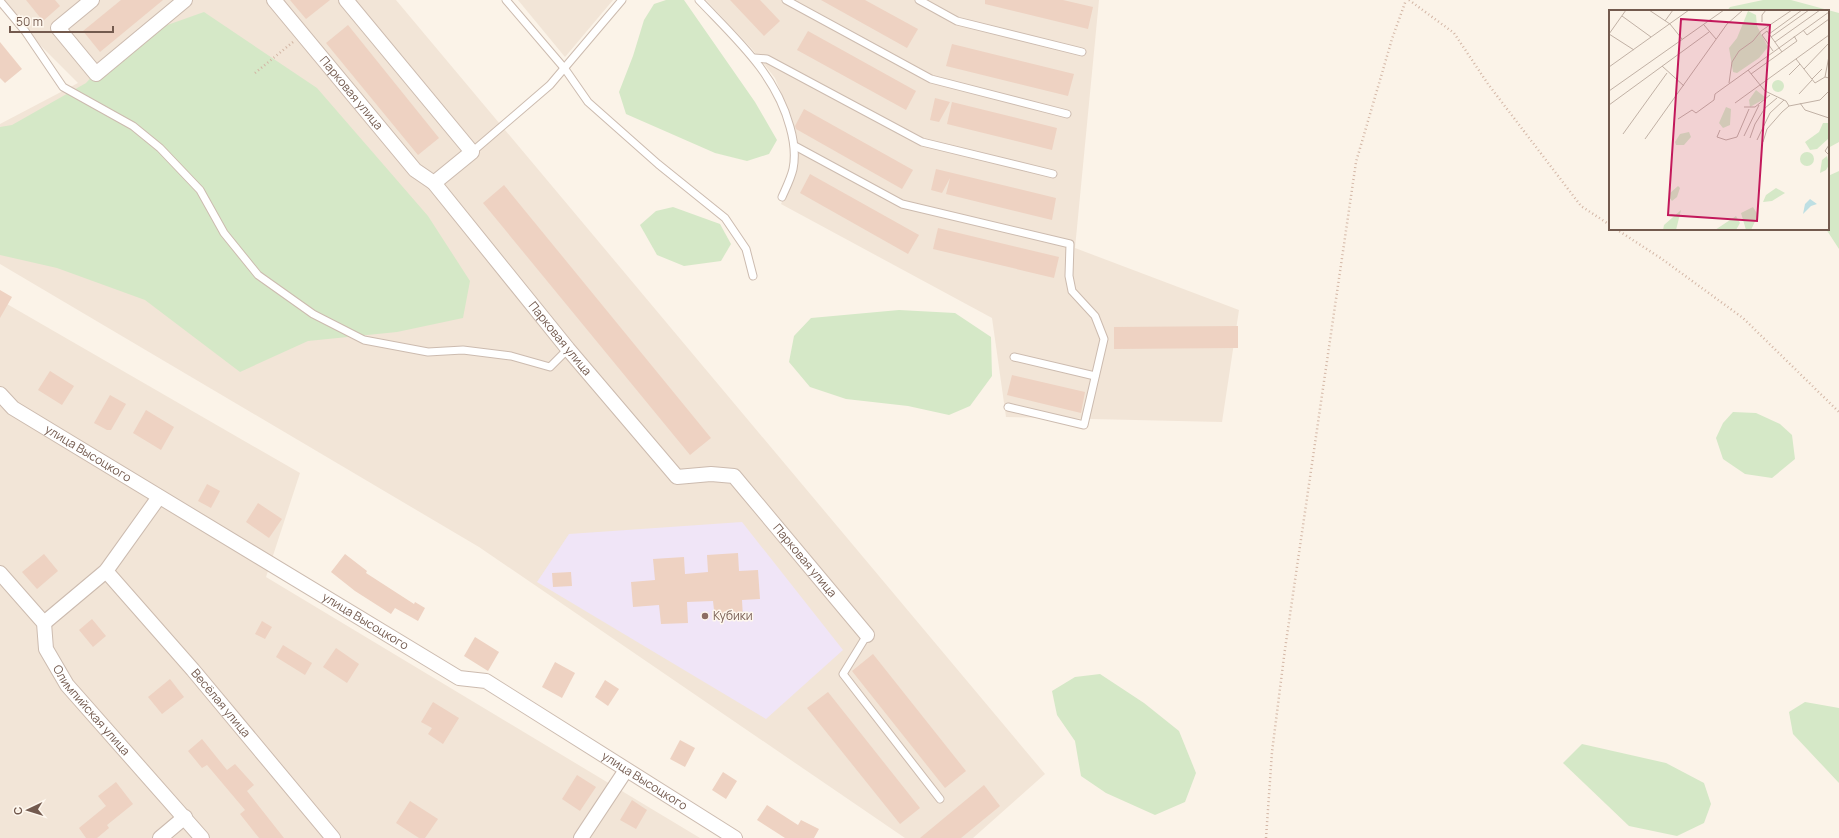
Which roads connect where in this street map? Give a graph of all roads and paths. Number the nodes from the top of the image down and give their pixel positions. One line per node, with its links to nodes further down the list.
1 (92, 0): 12 (street)
2 (185, 0): 12 (street)
3 (274, 0): 13 (street, Парковая улица)
4 (346, 0): 20 (street)
5 (506, 0): 16 (lane)
6 (622, 0): 16 (lane)
7 (699, 0): 15 (lane)
8 (786, 0): 18 (lane)
9 (919, 0): 14 (lane)
10 (1408, 0): 24 (path); 46 (path)
11 (0, 1): 27 (lane)
12 (76, 5)
13 (303, 34): 17 (path); 22 (street, Парковая улица)
14 (1082, 52)
15 (754, 58): 19 (lane); 21 (lane)
16 (565, 69): 20 (lane); 26 (lane)
17 (255, 74)
18 (1067, 114)
19 (795, 146): 23 (lane); 29 (lane)
20 (472, 152): 22 (street)
21 (1053, 174)
22 (434, 183): 27 (street, Парковая улица)
23 (782, 197)
24 (1609, 224)
25 (1618, 230): 32 (path)
26 (753, 276)
27 (568, 349): 37 (street, Парковая улица)
28 (1014, 357): 29 (lane)
29 (1095, 376): 31 (lane)
30 (0, 394): 33 (street, улица Высоцкого)
31 (1008, 407)
32 (1839, 412)
33 (159, 497): 34 (street); 38 (street, улица Высоцкого)
34 (106, 571): 36 (street); 43 (street, Весёлая улица)
35 (0, 573): 36 (street)
36 (44, 623): 40 (street, Олимпийская улица)
37 (867, 635): 39 (lane)
38 (626, 770): 44 (street); 45 (street, улица Высоцкого)
39 (940, 799)
40 (185, 817): 41 (street); 42 (street, Олимпийская улица)
41 (160, 838)
42 (202, 838)
43 (333, 838)
44 (581, 838)
45 (735, 838)
46 (1266, 838)

